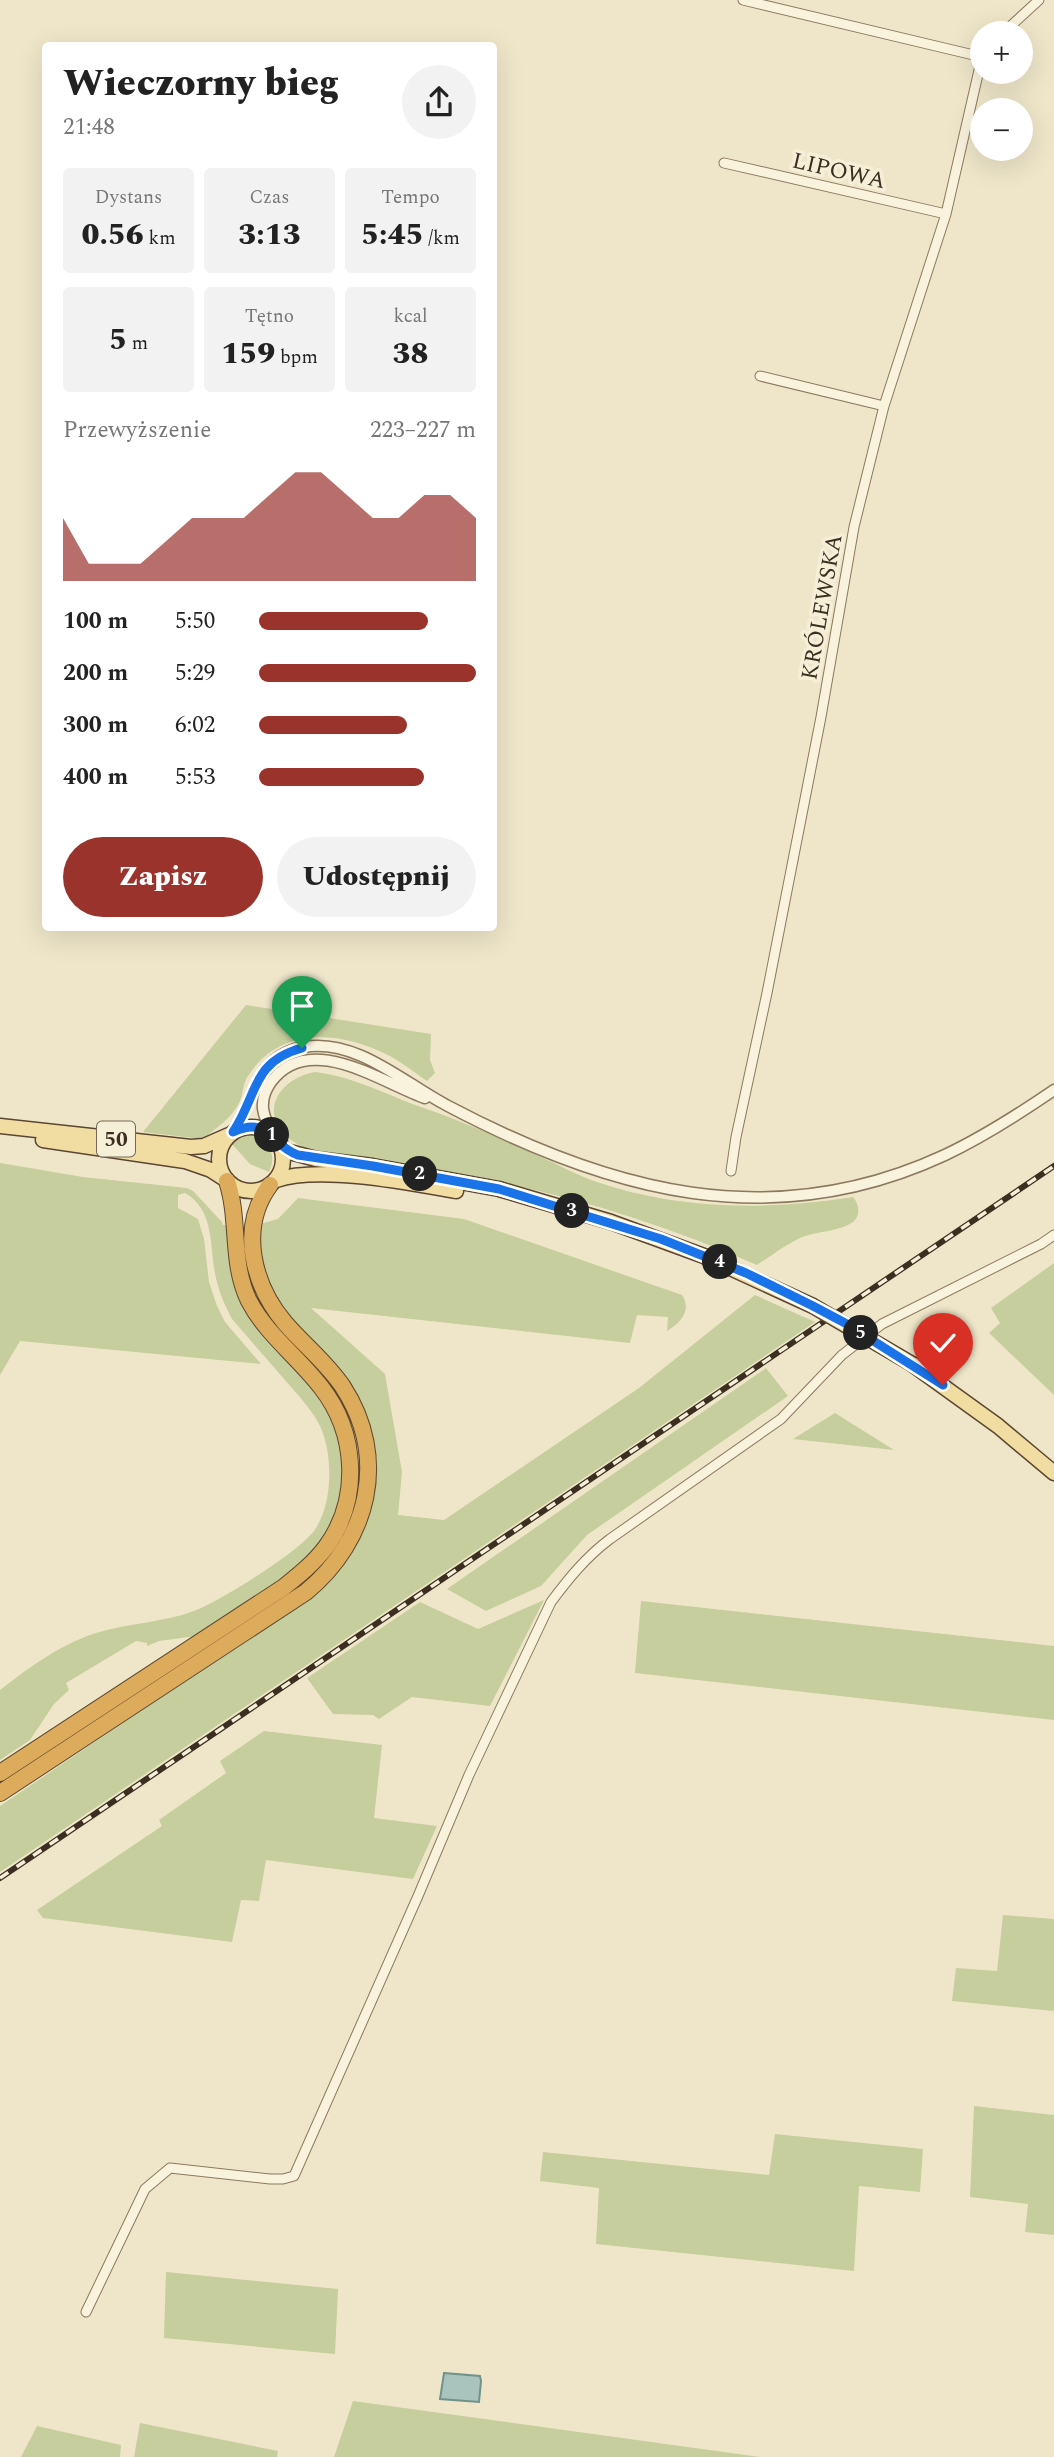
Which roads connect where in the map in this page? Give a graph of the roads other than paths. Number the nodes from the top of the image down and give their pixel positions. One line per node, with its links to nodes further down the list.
1 (743, 0): 4 (street)
2 (1039, 0): 3 (street)
3 (1016, 21)
4 (970, 54)
5 (976, 84): 7 (street, KRÓLEWSKA)
6 (724, 163): 7 (street, LIPOWA)
7 (946, 214): 9 (street, KRÓLEWSKA)
8 (760, 376): 9 (street)
9 (884, 406): 16 (street, KRÓLEWSKA)
10 (1054, 1090): 11 (street)
11 (447, 1106): 13 (street); 15 (street)
12 (0, 1126): 13 (main road, 50)
13 (231, 1133): 15 (main road, 50); 17 (main road)
14 (0, 1135): 17 (main road, 50)
15 (277, 1140): 18 (main road); 19 (main road, 50)
16 (731, 1171)
17 (226, 1180): 18 (main road, 50); 22 (highway)
18 (273, 1182): 19 (main road, 50); 23 (highway)
19 (582, 1214): 21 (main road, 50, bridge)
20 (1054, 1236): 24 (street)
21 (1054, 1473)
22 (0, 1773)
23 (0, 1793)
24 (86, 2312)

